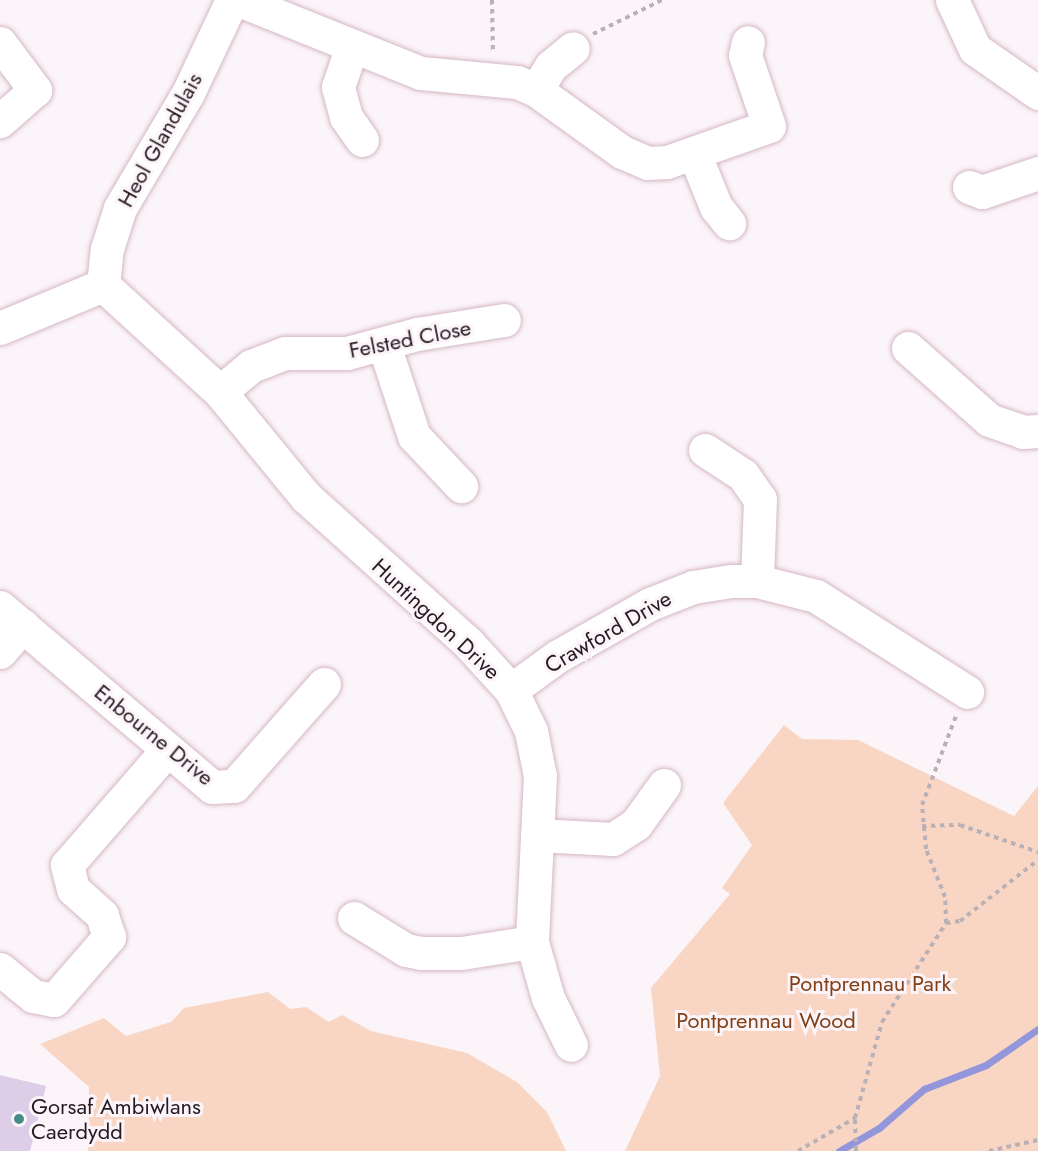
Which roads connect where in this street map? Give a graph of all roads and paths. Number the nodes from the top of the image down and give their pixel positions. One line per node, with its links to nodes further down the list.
1 (232, 0): 19 (street, Heol Glandulais)
2 (239, 0): 8 (street)
3 (492, 0): 10 (path)
4 (662, 0): 9 (path)
5 (951, 0): 12 (street)
6 (748, 42): 15 (street)
7 (0, 44): 13 (street)
8 (352, 46): 10 (street); 14 (street)
9 (573, 48): 11 (street)
10 (493, 79): 11 (street)
11 (536, 90): 15 (street)
12 (1038, 93)
13 (0, 121)
14 (362, 140)
15 (694, 153): 18 (street)
16 (1038, 173): 17 (street)
17 (969, 187)
18 (729, 222)
19 (103, 285): 21 (street); 24 (street, Huntingdon Drive)
20 (504, 320): 22 (street, Felsted Close)
21 (0, 328)
22 (384, 345): 24 (street, Felsted Close); 27 (street)
23 (908, 348): 25 (street)
24 (220, 392): 32 (street, Huntingdon Drive)
25 (1037, 436)
26 (705, 450): 28 (street)
27 (461, 486)
28 (757, 581): 32 (street, Crawford Drive); 33 (street, Crawford Drive)
29 (11, 616): 30 (street); 34 (street, Enbourne Drive)
30 (0, 652)
31 (324, 684): 34 (street, Enbourne Drive)
32 (512, 690): 37 (street, Huntingdon Drive)
33 (967, 692): 36 (path)
34 (167, 750): 43 (street)
35 (664, 785): 37 (street)
36 (922, 826): 38 (path); 41 (path)
37 (537, 835): 42 (street, Huntingdon Drive)
38 (1038, 852)
39 (1038, 860): 41 (path)
40 (354, 918): 42 (street)
41 (946, 923): 45 (path)
42 (532, 942): 44 (street, Huntingdon Drive)
43 (0, 969)
44 (571, 1045)
45 (855, 1118): 47 (path); 48 (path)
46 (1038, 1140): 49 (path)
47 (798, 1151)
48 (856, 1151)
49 (989, 1151)

